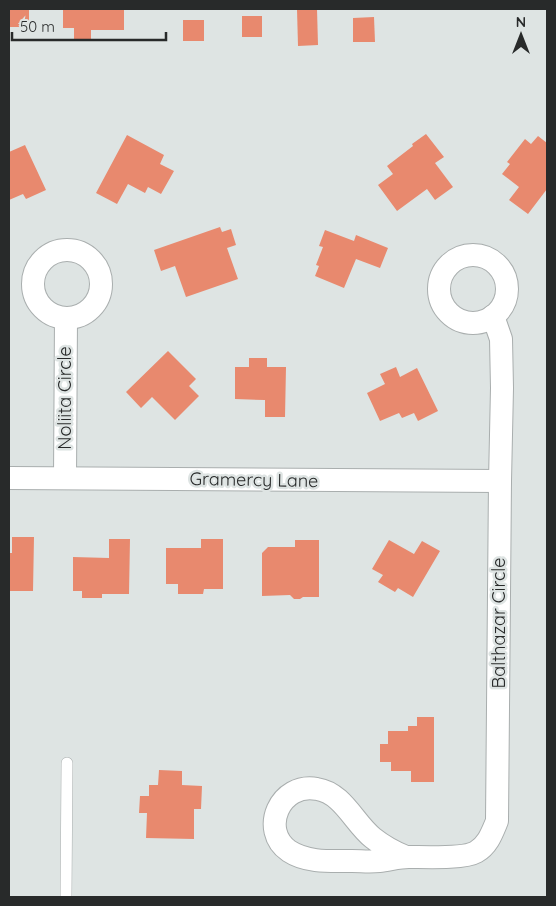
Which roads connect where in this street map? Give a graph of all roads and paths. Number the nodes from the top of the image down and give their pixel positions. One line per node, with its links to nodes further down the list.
1 (493, 316): 5 (street, Balthazar Circle)
2 (66, 318): 4 (street, Noliita Circle)
3 (9, 478): 4 (street, Gramercy Lane)
4 (65, 478): 5 (street, Gramercy Lane)
5 (500, 481): 7 (street, Balthazar Circle)
6 (67, 763): 8 (lane)
7 (406, 857): 7 (street, Balthazar Circle)
8 (66, 897)

